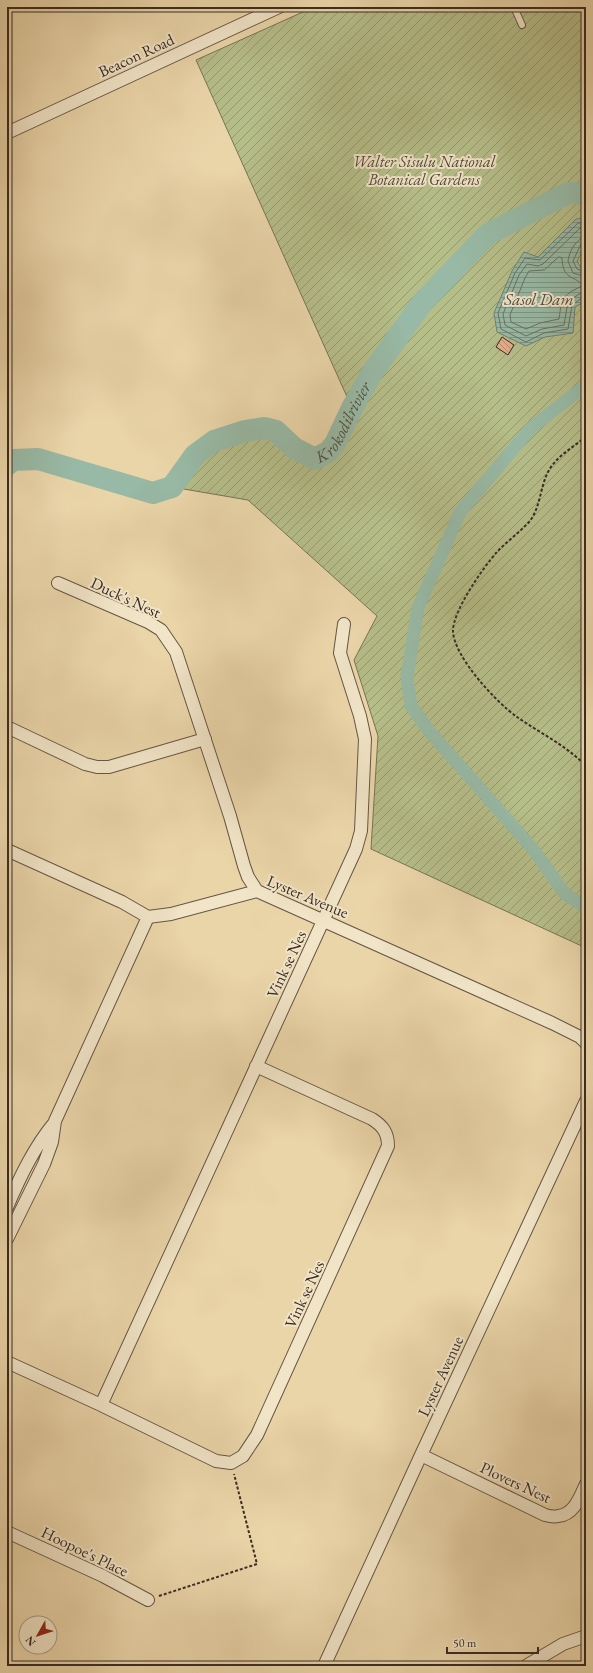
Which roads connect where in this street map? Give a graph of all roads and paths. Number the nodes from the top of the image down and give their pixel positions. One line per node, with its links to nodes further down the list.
1 (279, 7): 4 (street, Beacon Road)
2 (514, 7): 3 (lane)
3 (522, 25)
4 (7, 132)
5 (586, 437): 10 (path)
6 (58, 583): 9 (street, Duck's Nest)
7 (344, 624): 14 (street, Vink se Nes)
8 (7, 728): 9 (street)
9 (205, 739): 12 (street, Duck's Nest)
10 (586, 766)
11 (7, 850): 13 (street)
12 (257, 891): 13 (street, Lyster Avenue); 14 (street, Lyster Avenue)
13 (148, 917): 18 (street)
14 (324, 920): 15 (street, Lyster Avenue); 16 (street, Vink se Nes)
15 (586, 1043)
16 (256, 1066): 22 (street, Vink se Nes); 24 (street, Vink se Nes)
17 (586, 1101): 23 (street, Lyster Avenue)
18 (55, 1122): 19 (street); 20 (street)
19 (7, 1207)
20 (7, 1239)
21 (7, 1362): 22 (street)
22 (101, 1405): 24 (street)
23 (420, 1455): 25 (street, Plovers Nest); 29 (street, Lyster Avenue)
24 (231, 1463): 27 (path)
25 (586, 1484)
26 (7, 1532): 27 (street, Hoopoe's Place)
27 (148, 1600)
28 (586, 1636): 30 (street)
29 (324, 1666)
30 (526, 1666)

